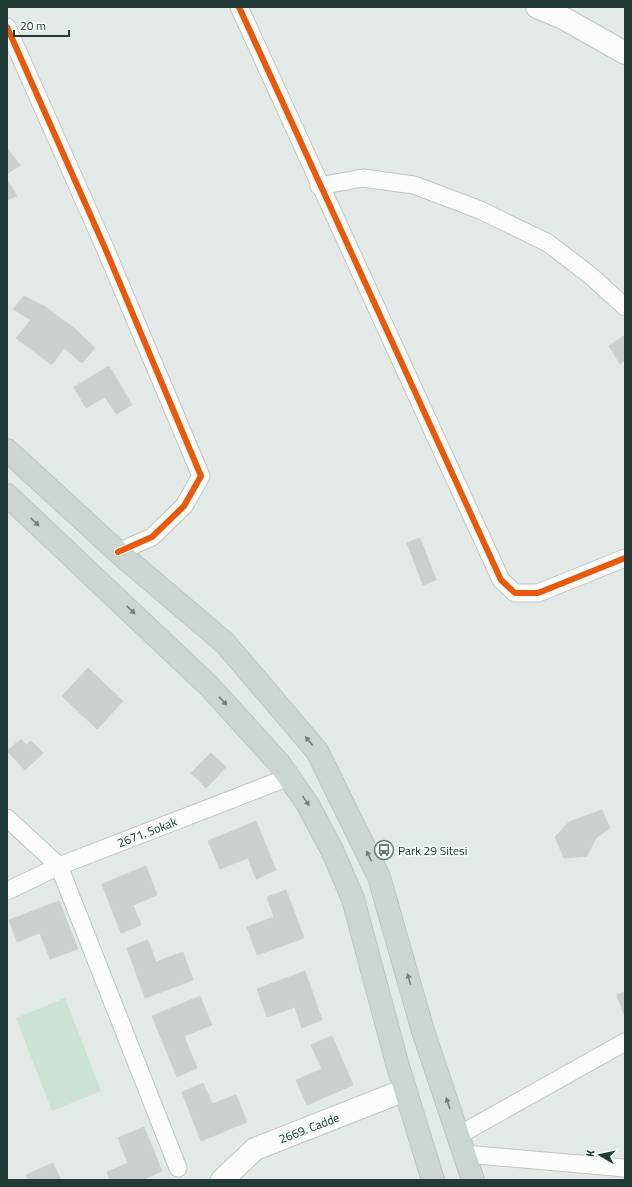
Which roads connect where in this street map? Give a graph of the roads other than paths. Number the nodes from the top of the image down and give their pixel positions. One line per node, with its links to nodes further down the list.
1 (238, 7): 5 (street)
2 (537, 7): 4 (street)
3 (7, 27): 9 (street)
4 (625, 53)
5 (319, 186): 6 (street); 10 (street)
6 (625, 307)
7 (7, 450): 9 (main road)
8 (7, 495): 11 (main road, one-way to 11)
9 (118, 552): 17 (main road, one-way to 9)
10 (625, 558)
11 (289, 777): 13 (street, 2671. Sokak); 16 (main road, one-way to 16)
12 (7, 818): 13 (street)
13 (59, 866): 14 (street, 2671. Sokak); 18 (street)
14 (7, 891)
15 (625, 1042): 17 (street)
16 (405, 1090): 20 (street, 2669. Cadde); 21 (main road)
17 (462, 1145): 19 (street); 22 (main road)
18 (178, 1168)
19 (625, 1168)
20 (222, 1180)
21 (434, 1180)
22 (473, 1180)

